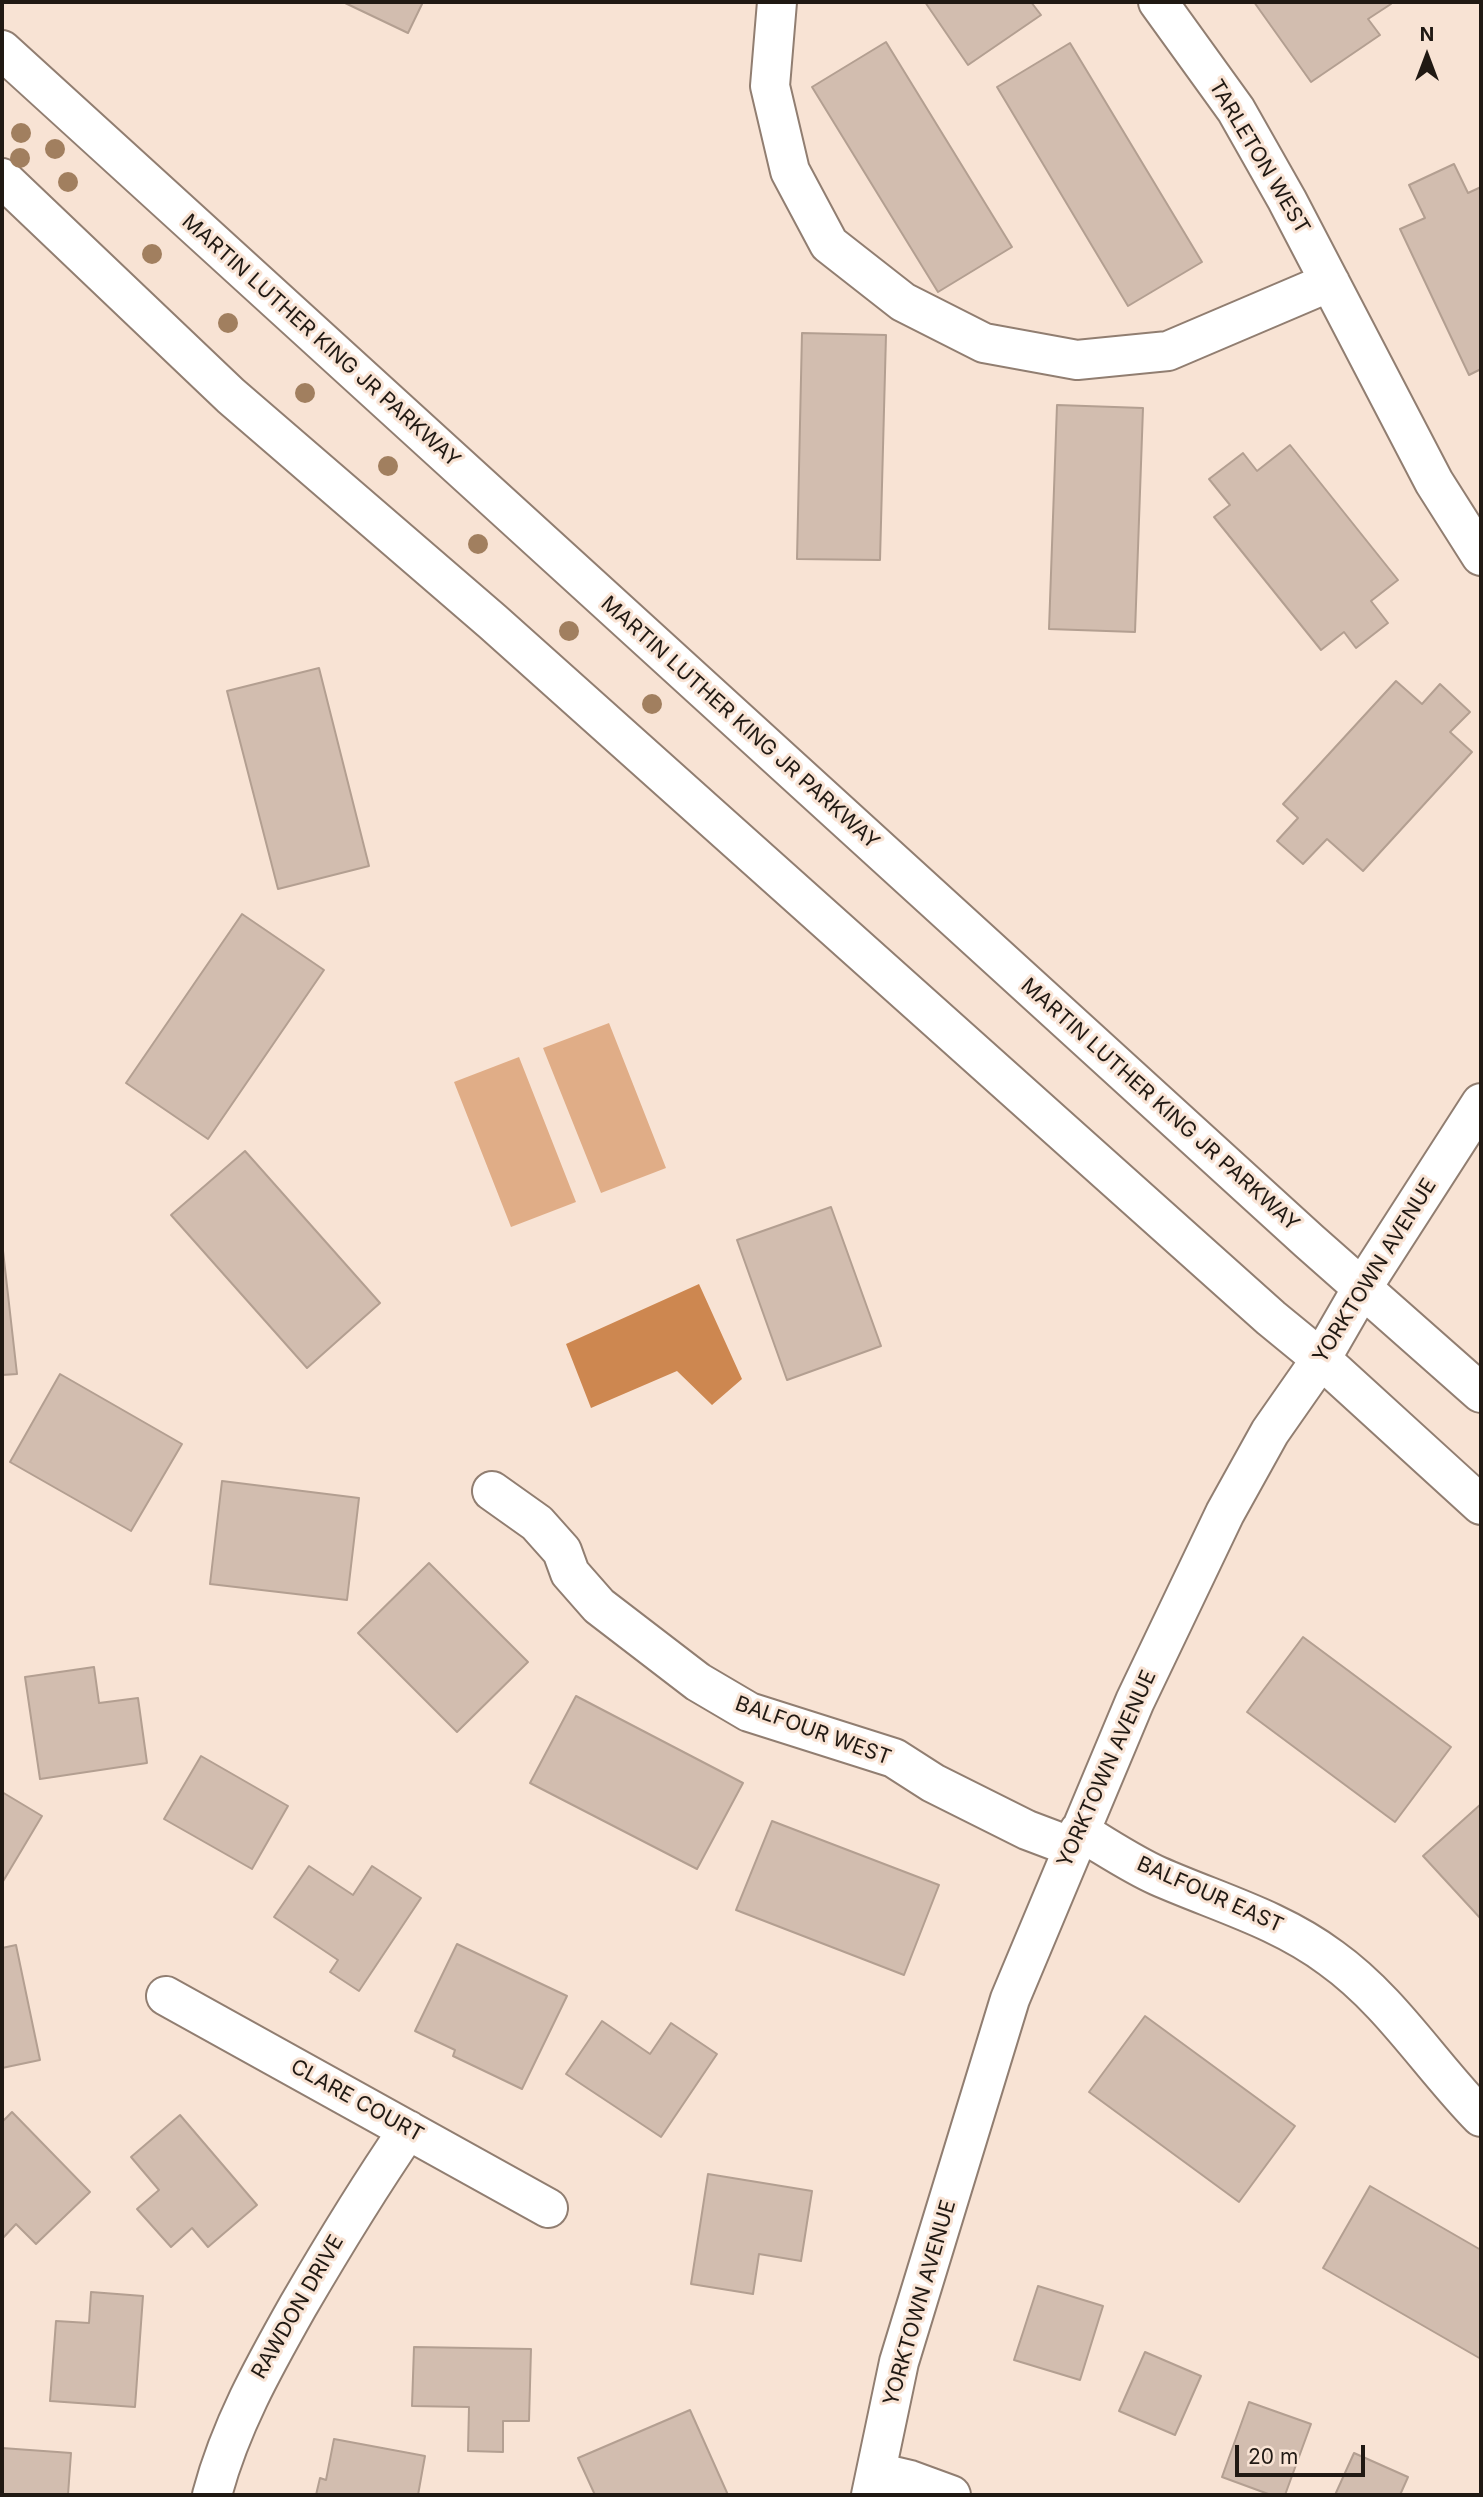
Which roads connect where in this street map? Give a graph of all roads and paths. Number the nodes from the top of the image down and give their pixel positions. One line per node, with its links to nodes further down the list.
1 (777, 2): 5 (street)
2 (1158, 2): 5 (street, TARLETON WEST)
3 (2, 50): 8 (street, MARTIN LUTHER KING JR PARKWAY)
4 (2, 178): 9 (street)
5 (1329, 282): 6 (street, TARLETON WEST)
6 (1481, 556)
7 (1481, 1103): 8 (street, YORKTOWN AVENUE)
8 (1362, 1288): 9 (street, YORKTOWN AVENUE); 10 (street, MARTIN LUTHER KING JR PARKWAY)
9 (1321, 1359): 12 (street); 13 (street, YORKTOWN AVENUE)
10 (1481, 1393)
11 (492, 1491): 13 (street, BALFOUR WEST)
12 (1481, 1505)
13 (1076, 1839): 15 (street, BALFOUR EAST); 18 (street, YORKTOWN AVENUE)
14 (166, 1996): 16 (street, CLARE COURT)
15 (1481, 2117)
16 (408, 2130): 17 (street, CLARE COURT); 19 (street, RAWDON DRIVE)
17 (548, 2208)
18 (873, 2484): 20 (street)
19 (212, 2495)
20 (951, 2495)

